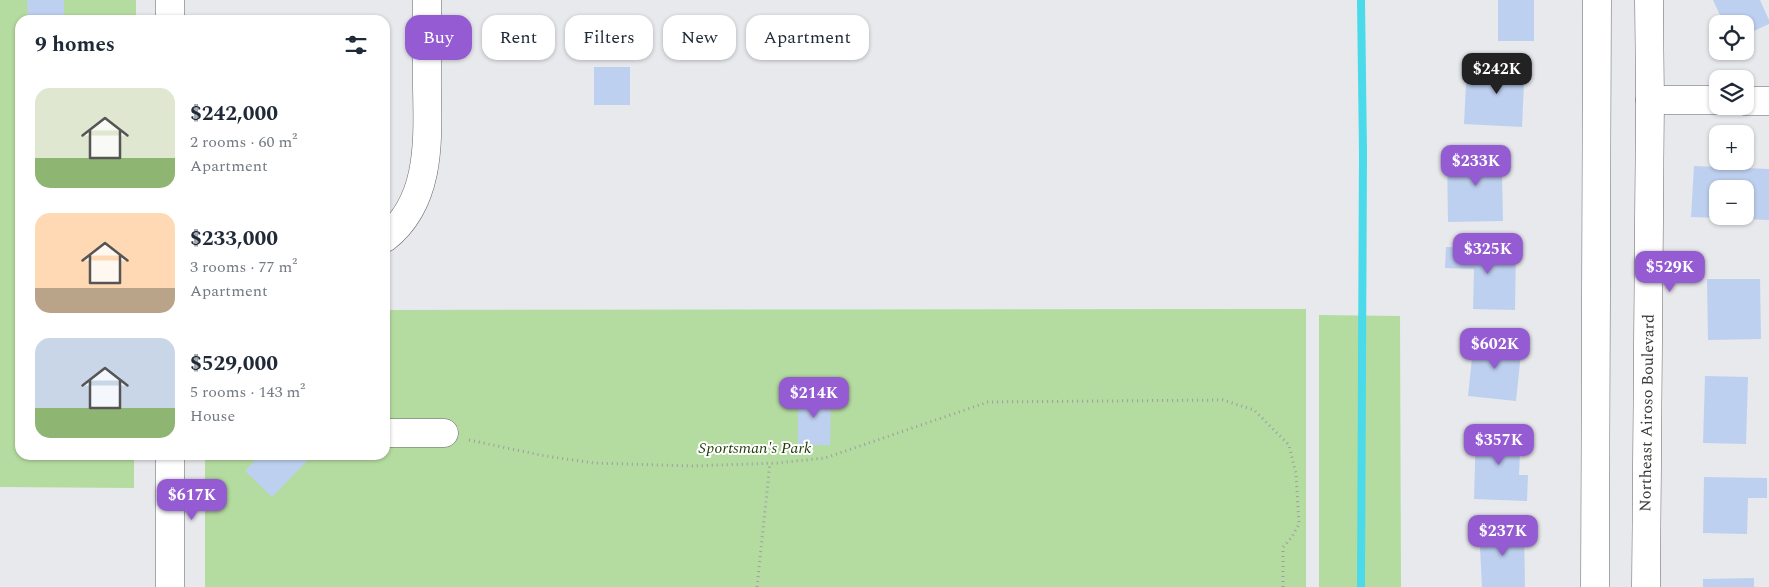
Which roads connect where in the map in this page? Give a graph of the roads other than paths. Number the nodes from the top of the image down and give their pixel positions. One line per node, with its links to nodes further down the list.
1 (170, 0): 5 (main road)
2 (427, 0): 10 (main road)
3 (1597, 0): 15 (main road)
4 (1648, 0): 6 (main road, Northeast Airoso Boulevard)
5 (170, 15)
6 (1650, 100): 7 (main road); 16 (main road, Northeast Airoso Boulevard)
7 (1709, 100)
8 (1754, 101): 9 (main road)
9 (1769, 101)
10 (390, 234)
11 (390, 433): 12 (main road)
12 (444, 433)
13 (170, 460): 14 (main road)
14 (170, 587)
15 (1595, 587)
16 (1646, 587)

